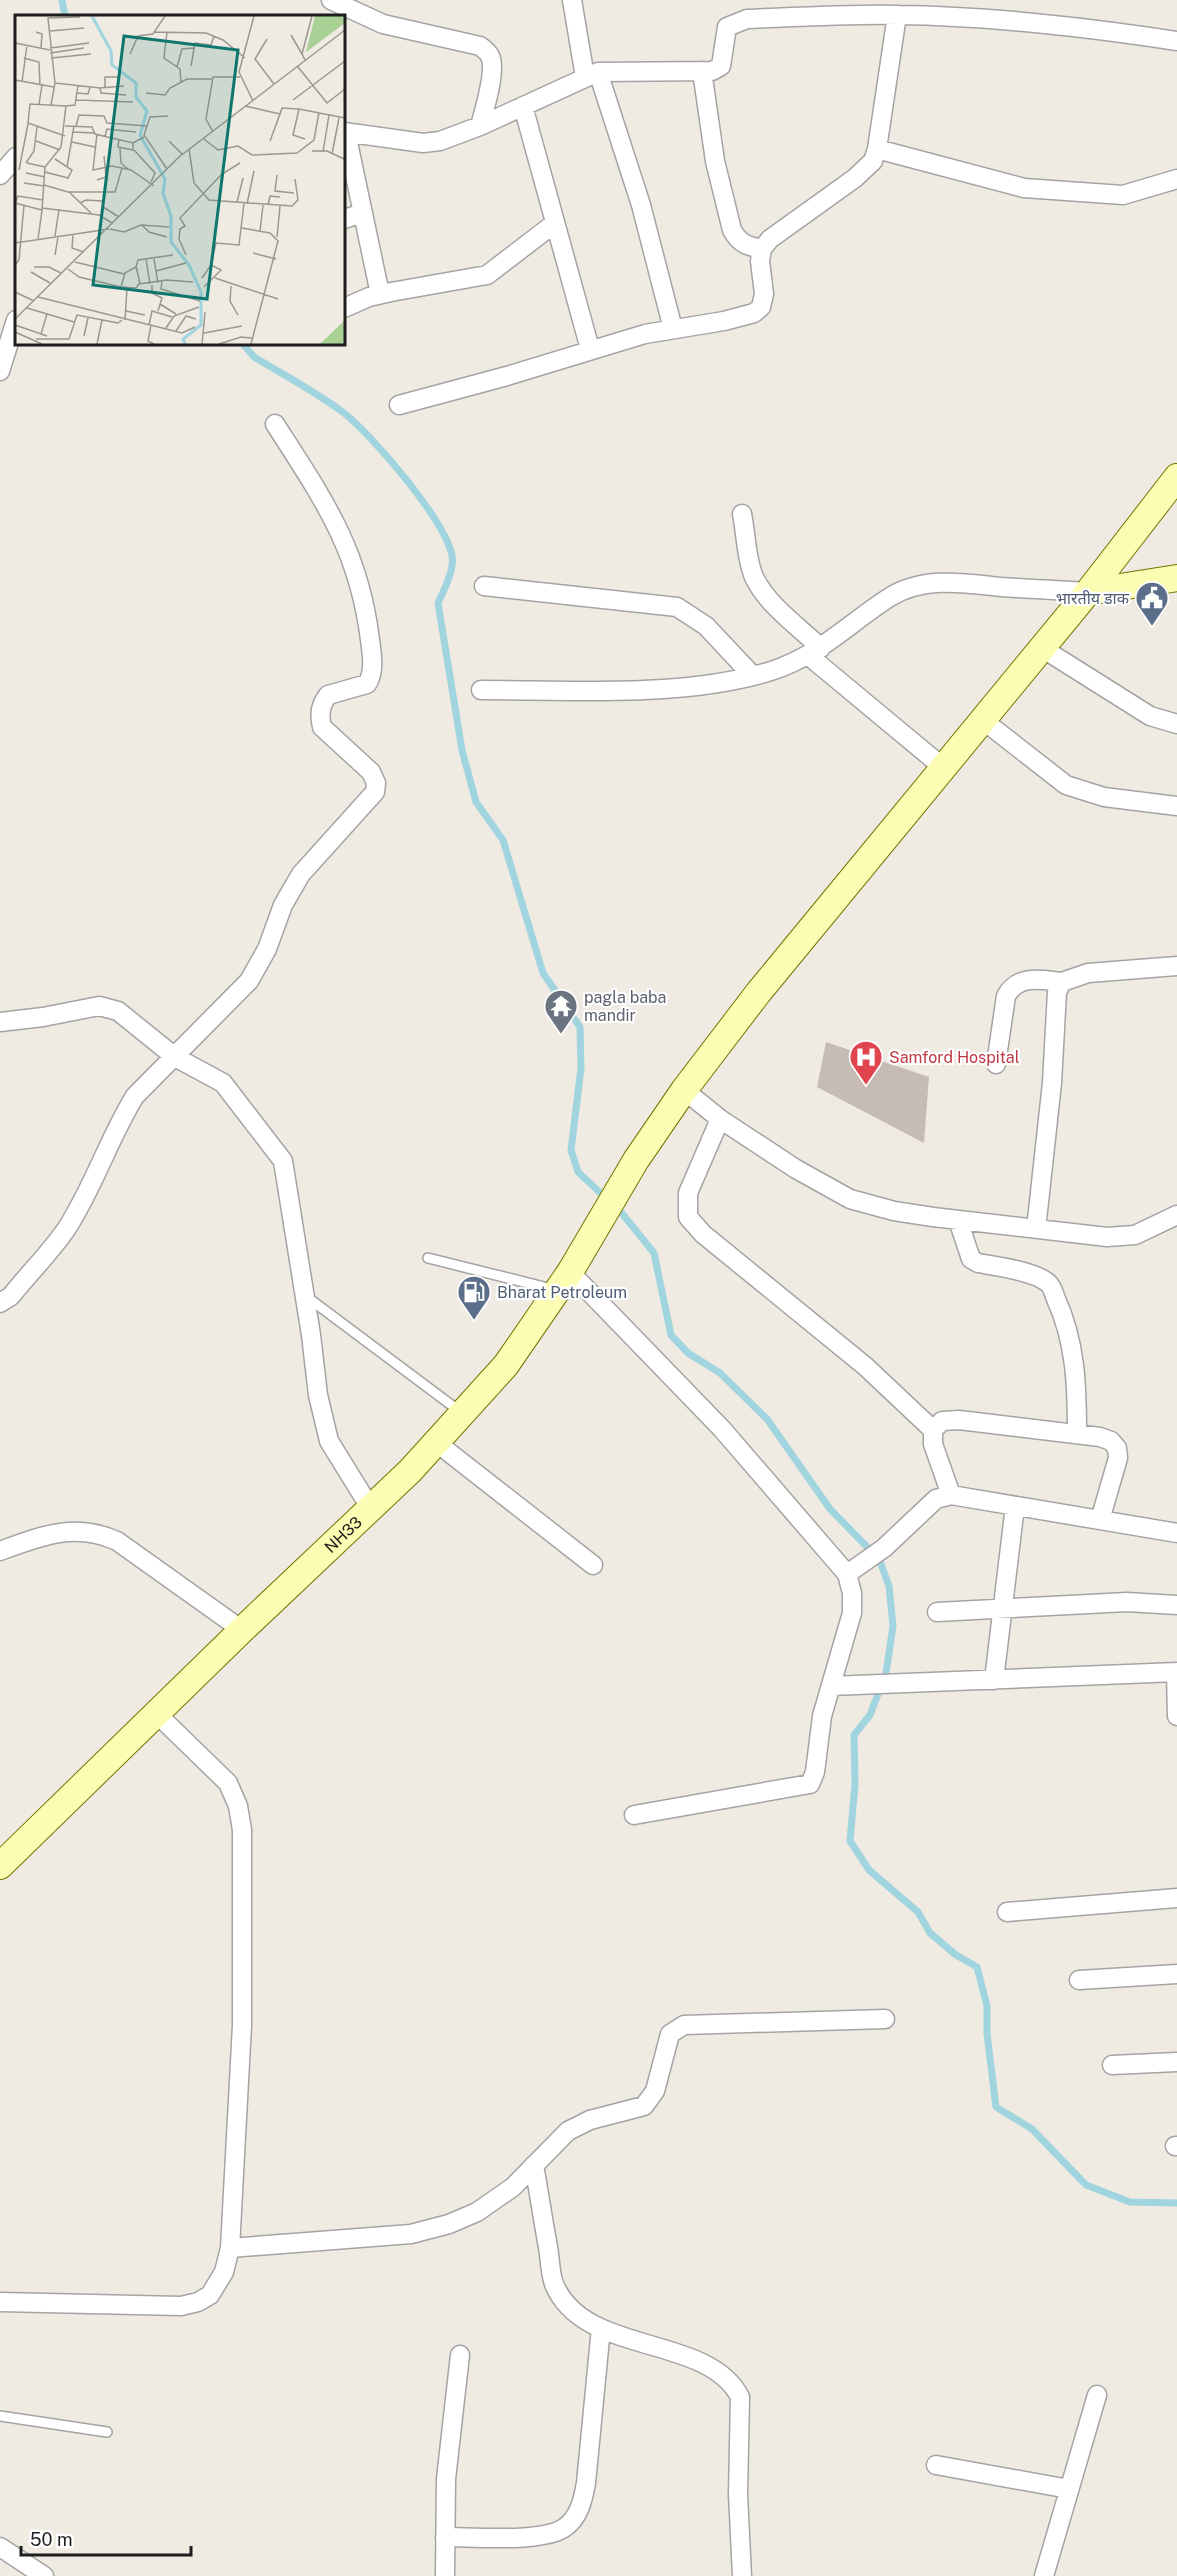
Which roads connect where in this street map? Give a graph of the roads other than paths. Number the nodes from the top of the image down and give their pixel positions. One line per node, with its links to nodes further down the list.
1 (330, 0): 9 (street)
2 (572, 0): 7 (street)
3 (833, 8): 4 (street); 6 (street)
4 (897, 15): 5 (street); 11 (street)
5 (1177, 41)
6 (702, 71): 7 (street); 18 (street)
7 (591, 75): 8 (street); 22 (street)
8 (523, 106): 9 (street); 17 (street)
9 (480, 126): 10 (street)
10 (345, 132): 15 (street)
11 (878, 149): 14 (street); 18 (street)
12 (15, 158): 13 (street)
13 (0, 175)
14 (1177, 179)
15 (363, 213): 16 (street); 19 (street)
16 (345, 219)
17 (555, 223): 19 (street); 23 (street)
18 (762, 249): 22 (street)
19 (380, 294): 20 (street)
20 (345, 308)
21 (15, 323): 24 (street)
22 (673, 329): 23 (street)
23 (590, 349): 25 (street)
24 (1, 360)
25 (399, 405)
26 (275, 424): 43 (street)
27 (1177, 477): 31 (main road, NH33)
28 (742, 514): 33 (street)
29 (1177, 578): 31 (main road)
30 (484, 586): 34 (street)
31 (1088, 592): 32 (main road, NH33); 33 (street)
32 (1042, 648): 36 (main road, NH33); 37 (street)
33 (815, 652): 34 (street); 38 (street)
34 (752, 675): 35 (street)
35 (481, 690)
36 (984, 720): 38 (main road, NH33); 39 (street)
37 (1177, 724)
38 (945, 769): 45 (main road, NH33)
39 (1177, 806)
40 (1177, 966): 41 (street)
41 (1062, 982): 44 (street); 49 (street)
42 (0, 1022): 43 (street)
43 (175, 1057): 52 (street); 53 (street)
44 (996, 1064)
45 (684, 1090): 46 (street); 51 (main road, NH33)
46 (720, 1119): 48 (street); 55 (street)
47 (1177, 1215): 49 (street)
48 (958, 1220): 49 (street); 56 (street)
49 (1036, 1229)
50 (428, 1258): 51 (lane)
51 (564, 1282): 54 (main road, NH33); 65 (street)
52 (305, 1296): 54 (lane); 60 (street)
53 (0, 1303)
54 (464, 1414): 57 (main road, NH33)
55 (933, 1430): 56 (street); 58 (street)
56 (1077, 1434): 61 (street)
57 (437, 1443): 60 (main road, NH33); 64 (street)
58 (951, 1495): 59 (street); 65 (street)
59 (1015, 1506): 61 (street); 67 (street)
60 (371, 1509): 69 (main road, NH33)
61 (1100, 1520): 62 (street)
62 (1177, 1533)
63 (0, 1551): 69 (street)
64 (593, 1565)
65 (854, 1570): 72 (street)
66 (1177, 1605): 67 (street)
67 (1002, 1608): 68 (street); 71 (street)
68 (937, 1612)
69 (242, 1630): 73 (main road, NH33)
70 (1177, 1672): 71 (street); 74 (street)
71 (994, 1680): 72 (street)
72 (831, 1686): 75 (street)
73 (156, 1713): 76 (main road, NH33); 85 (street)
74 (1177, 1716)
75 (634, 1815)
76 (0, 1866)
77 (1177, 1898): 78 (street)
78 (1007, 1912)
79 (1177, 1974): 80 (street)
80 (1078, 1980)
81 (885, 2019): 84 (street)
82 (1177, 2062): 83 (street)
83 (1112, 2065)
84 (534, 2165): 85 (street); 87 (street)
85 (231, 2248): 86 (street)
86 (0, 2302)
87 (601, 2328): 94 (street); 98 (street)
88 (460, 2355): 94 (street)
89 (1097, 2395): 93 (street)
90 (0, 2416): 91 (lane)
91 (107, 2432)
92 (936, 2465): 93 (street)
93 (1069, 2489): 99 (street)
94 (445, 2537): 97 (street)
95 (0, 2547): 96 (street)
96 (44, 2576)
97 (445, 2576)
98 (742, 2576)
99 (1044, 2576)

